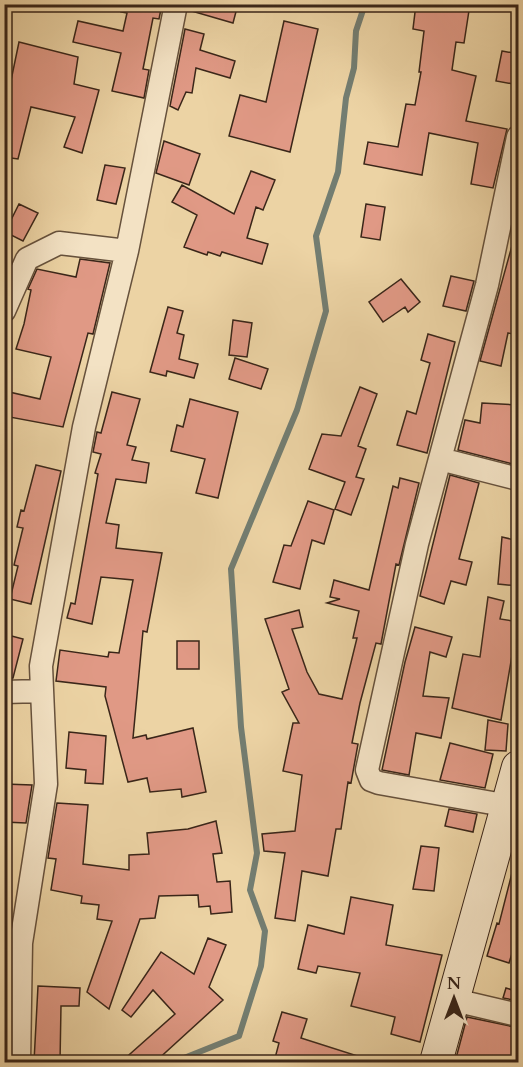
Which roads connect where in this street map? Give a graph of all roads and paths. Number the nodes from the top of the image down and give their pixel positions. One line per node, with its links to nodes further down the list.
1 (176, 4): 3 (street)
2 (519, 136): 5 (street)
3 (127, 251): 4 (street); 7 (street)
4 (4, 311)
5 (440, 459): 6 (street); 10 (street)
6 (519, 479)
7 (41, 691): 8 (street); 13 (street)
8 (4, 692)
9 (519, 767): 10 (street)
10 (509, 806): 11 (street)
11 (454, 1000): 12 (street); 14 (street)
12 (519, 1015)
13 (19, 1062)
14 (436, 1062)

